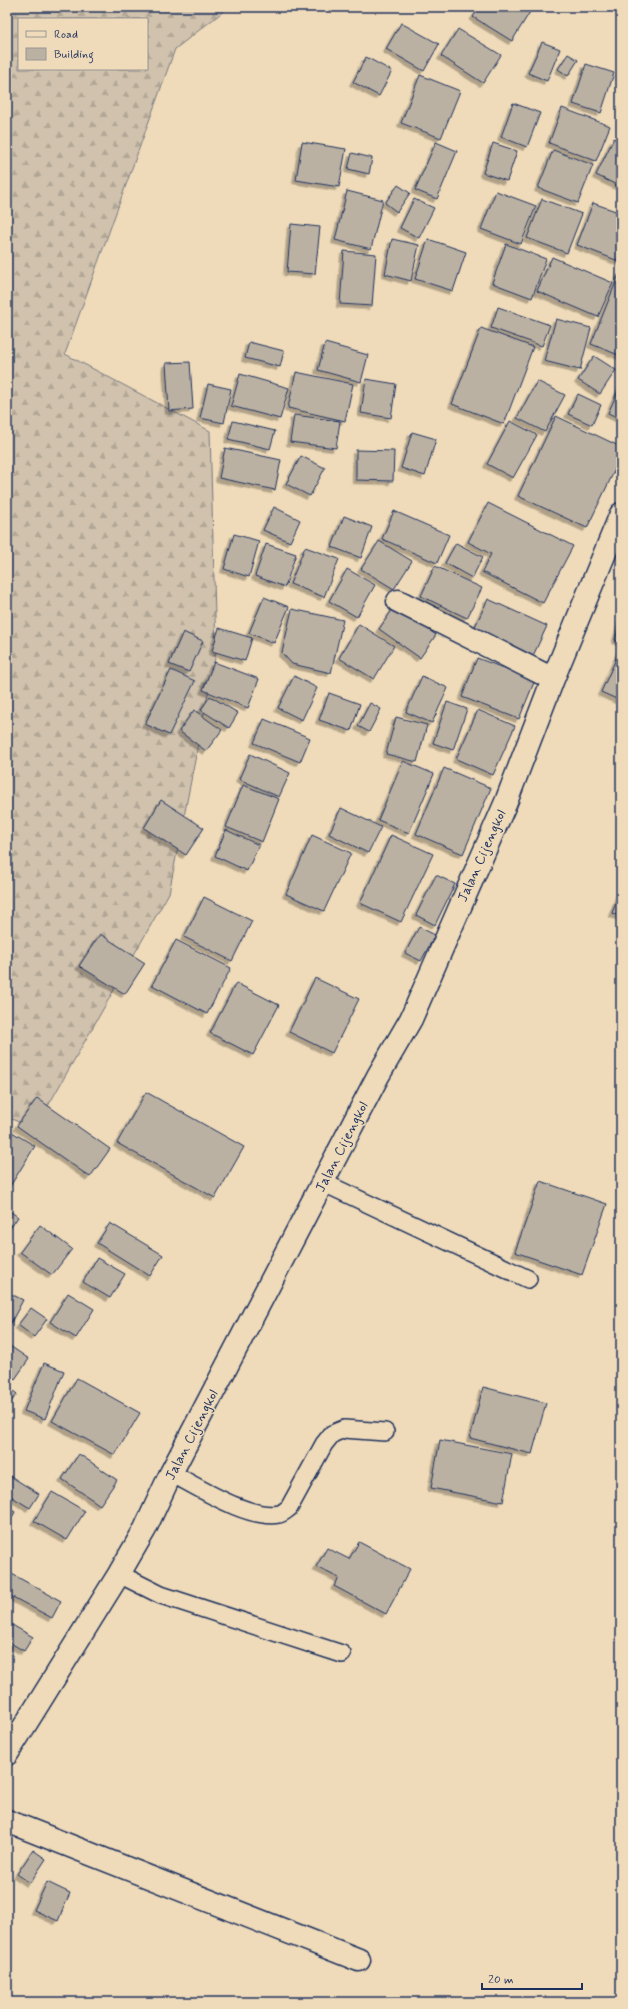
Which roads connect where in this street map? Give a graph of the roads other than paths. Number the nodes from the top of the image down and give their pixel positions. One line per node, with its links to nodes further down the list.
1 (621, 514): 3 (street, Jalan Cijengkol)
2 (398, 601): 3 (street)
3 (553, 679): 4 (street, Jalan Cijengkol)
4 (324, 1183): 5 (lane); 7 (street, Jalan Cijengkol)
5 (528, 1279)
6 (385, 1432): 7 (lane)
7 (171, 1473): 8 (street, Jalan Cijengkol)
8 (119, 1574): 9 (lane); 10 (street, Jalan Cijengkol)
9 (342, 1654)
10 (7, 1754)
11 (7, 1821): 12 (street)
12 (359, 1960)

